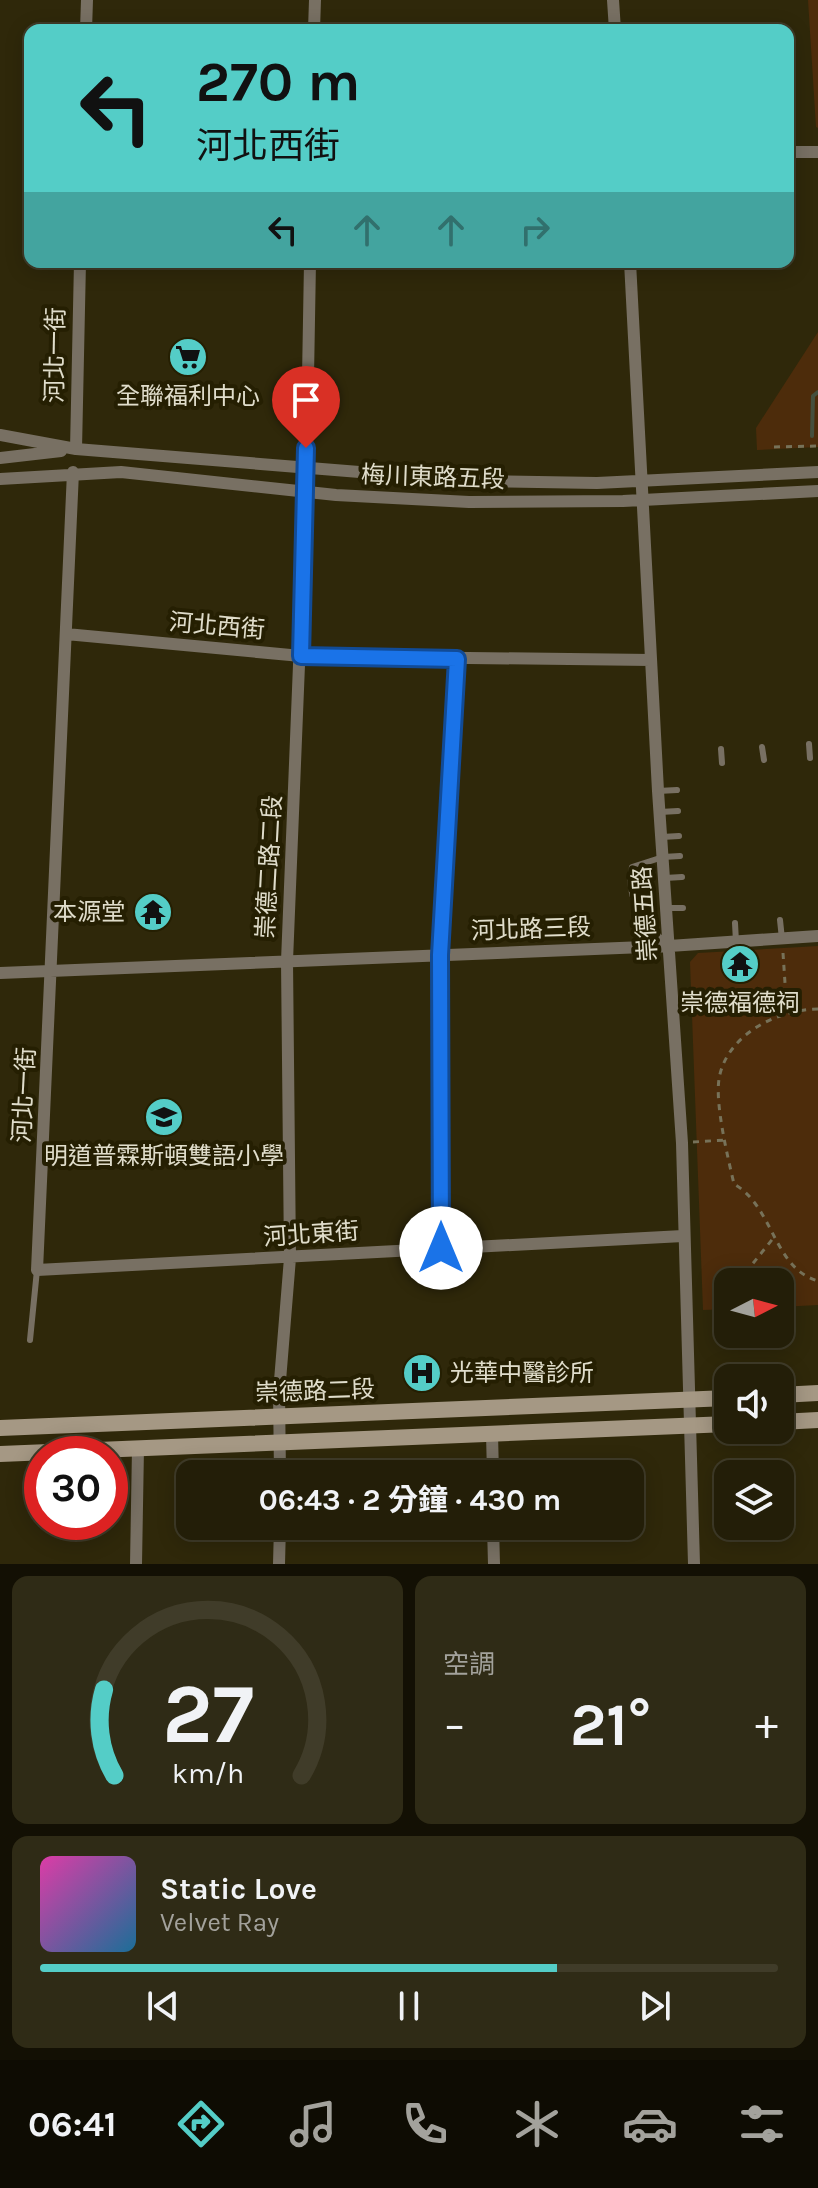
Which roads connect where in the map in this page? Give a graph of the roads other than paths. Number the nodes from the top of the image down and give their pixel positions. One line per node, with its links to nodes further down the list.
1 (87, 0): 4 (street)
2 (315, 0): 5 (street)
3 (613, 0): 6 (street)
4 (86, 24)
5 (314, 24)
6 (615, 24)
7 (794, 152): 8 (street)
8 (818, 152)
9 (80, 268): 13 (street, 河北一街)
10 (310, 268): 15 (street, 崇德二路二段)
11 (630, 268): 19 (street, 崇德五路)
12 (0, 435): 13 (street, 梅川東路五段)
13 (76, 449): 14 (street, 梅川東路五段); 15 (street, 梅川東路五段)
14 (0, 458)
15 (307, 469): 19 (street, 梅川東路五段); 21 (street, 崇德二路二段)
16 (73, 472): 18 (street, 梅川東路五段); 21 (street, 梅川東路五段); 23 (street, 河北一街)
17 (818, 472): 19 (street, 梅川東路五段)
18 (0, 479)
19 (643, 480): 22 (street, 崇德五路)
20 (818, 491): 22 (street, 梅川東路五段)
21 (306, 492): 22 (street, 梅川東路五段); 24 (street, 崇德二路二段)
22 (644, 500): 26 (street, 崇德五路)
23 (66, 634): 24 (street, 河北西街); 53 (street, 河北一街)
24 (301, 656): 25 (street, 河北西街); 52 (street, 崇德二路二段)
25 (457, 659): 26 (street, 河北西街); 51 (street)
26 (651, 660): 34 (street, 崇德五路)
27 (809, 744): 30 (lane)
28 (762, 747): 31 (lane)
29 (721, 749): 32 (lane)
30 (810, 758)
31 (764, 760)
32 (722, 763)
33 (677, 790): 34 (lane)
34 (658, 791): 36 (street, 崇德五路)
35 (678, 811): 36 (lane)
36 (660, 812): 38 (street, 崇德五路)
37 (679, 836): 38 (lane)
38 (662, 837): 40 (street, 崇德五路)
39 (680, 856): 40 (lane)
40 (663, 857): 42 (street, 崇德五路); 50 (lane)
41 (682, 877): 42 (lane)
42 (665, 878): 43 (street, 崇德五路)
43 (667, 908): 44 (lane); 50 (street, 崇德五路)
44 (683, 908)
45 (780, 920): 48 (lane)
46 (735, 923): 49 (lane)
47 (818, 936): 48 (street, 河北路三段)
48 (782, 939): 49 (street, 河北路三段)
49 (736, 942): 50 (street, 河北路三段)
50 (669, 946): 51 (street, 河北路三段); 55 (street, 崇德五路)
51 (440, 955): 52 (street, 河北路三段); 56 (street)
52 (287, 961): 53 (street, 河北路三段); 57 (street, 崇德二路二段)
53 (53, 970): 54 (street, 河北路三段); 58 (street, 河北一街)
54 (0, 973)
55 (683, 1236): 56 (street, 河北東街); 63 (street, 崇德五路)
56 (441, 1248): 57 (street, 河北東街)
57 (290, 1258): 58 (street, 河北東街); 64 (street, 崇德二路二段)
58 (37, 1270): 59 (lane)
59 (30, 1340)
60 (818, 1393): 61 (main road)
61 (794, 1394)
62 (714, 1398): 63 (main road, 崇德路二段)
63 (688, 1399): 64 (main road, 崇德路二段); 68 (street, 崇德五路)
64 (279, 1416): 69 (main road, 崇德路二段); 71 (street, 崇德二路二段)
65 (818, 1420): 66 (main road)
66 (794, 1421)
67 (714, 1425): 68 (main road, 崇德路二段)
68 (690, 1426): 70 (main road, 崇德路二段); 81 (street, 崇德五路)
69 (0, 1428)
70 (492, 1434): 71 (main road, 崇德路二段); 75 (street)
71 (278, 1440): 72 (main road, 崇德路二段); 74 (street, 崇德二路二段)
72 (138, 1448): 73 (main road, 崇德路二段); 78 (street)
73 (0, 1454)
74 (279, 1460)
75 (493, 1460)
76 (280, 1540): 79 (street)
77 (493, 1540): 80 (street)
78 (136, 1564)
79 (279, 1564)
80 (494, 1564)
81 (694, 1564)

